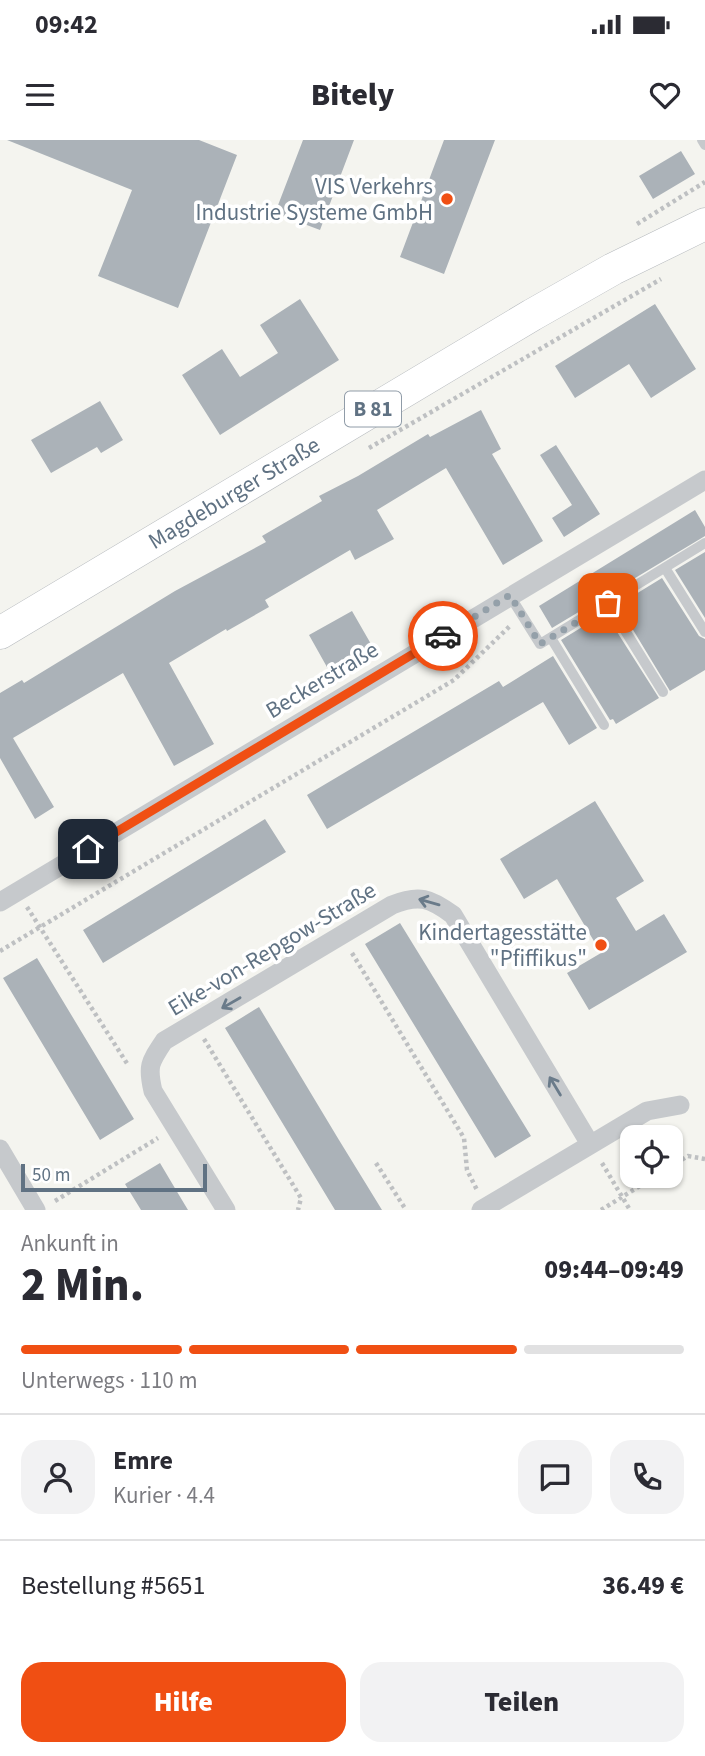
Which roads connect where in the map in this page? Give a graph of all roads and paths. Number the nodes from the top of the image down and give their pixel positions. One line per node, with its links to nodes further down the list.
1 (702, 140): 2 (lane)
2 (705, 145)
3 (704, 190): 5 (main road, Magdeburger Straße / B 81)
4 (705, 225): 5 (main road, Magdeburger Straße / B 81)
5 (614, 269): 13 (main road, Magdeburger Straße / B 81)
6 (705, 480): 9 (street, Beckerstraße)
7 (705, 543): 8 (lane)
8 (665, 568): 10 (lane); 12 (lane)
9 (510, 595): 11 (lane); 17 (street, Beckerstraße)
10 (608, 603): 14 (lane); 15 (lane)
11 (522, 615): 14 (lane); 18 (path)
12 (705, 632)
13 (0, 633)
14 (551, 638): 16 (lane)
15 (663, 692)
16 (604, 725)
17 (9, 897): 18 (path)
18 (41, 928): 20 (path); 22 (path)
19 (341, 937): 21 (street, Eike-von-Repgow-Straße, one-way to 21); 25 (street, Eike-von-Repgow-Straße, one-way to 19); 33 (path)
20 (0, 951)
21 (195, 1023): 22 (street, Eike-von-Repgow-Straße); 35 (path)
22 (149, 1074): 24 (street)
23 (680, 1105): 25 (street)
24 (175, 1128): 32 (path); 34 (street)
25 (590, 1144): 31 (path); 33 (street)
26 (0, 1149): 32 (street)
27 (683, 1159): 28 (path)
28 (705, 1159)
29 (376, 1163): 36 (path)
30 (637, 1188): 31 (path)
31 (622, 1197): 37 (path); 38 (path)
32 (43, 1207)
33 (483, 1208)
34 (226, 1210)
35 (298, 1210)
36 (406, 1210)
37 (601, 1210)
38 (630, 1210)

